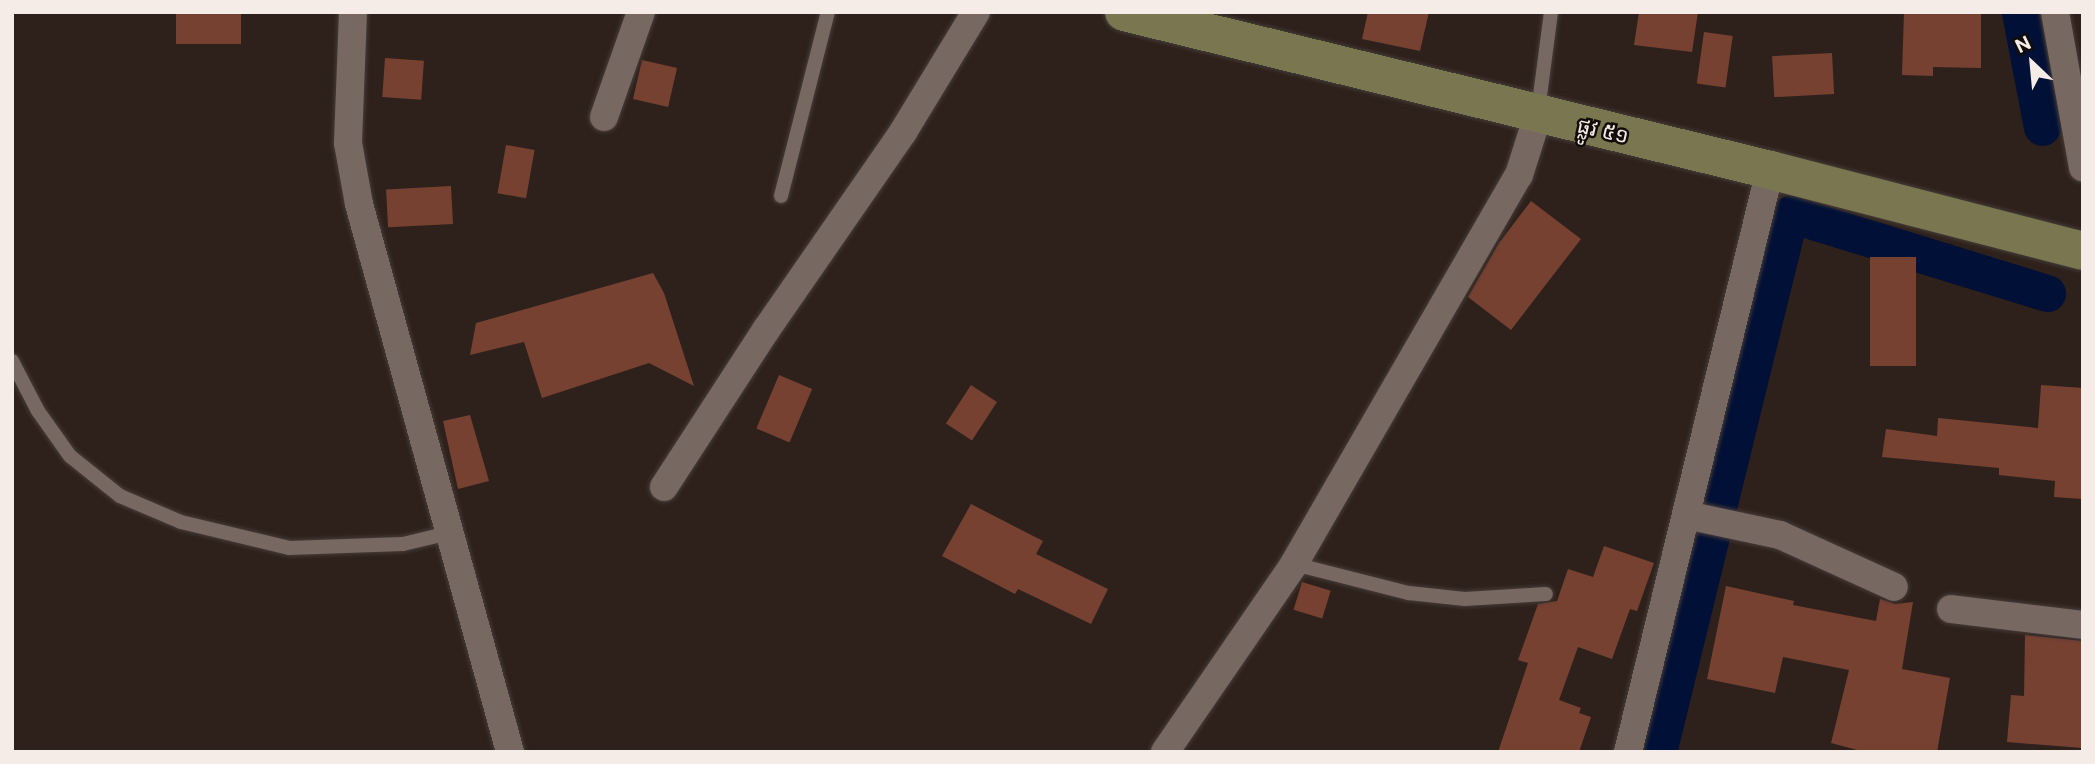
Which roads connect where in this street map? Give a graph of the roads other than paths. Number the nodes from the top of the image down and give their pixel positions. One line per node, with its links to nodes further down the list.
1 (354, 12): 17 (street)
2 (641, 12): 9 (street)
3 (828, 12): 12 (lane)
4 (976, 12): 15 (street)
5 (1124, 12): 8 (main road, ផ្លូវ ៥១)
6 (1551, 12): 8 (lane)
7 (2055, 12): 10 (street)
8 (1538, 115): 11 (main road, ផ្លូវ ៥១); 18 (street)
9 (604, 117)
10 (2083, 167)
11 (1770, 170): 13 (main road, ផ្លូវ ៥១); 16 (street)
12 (781, 196)
13 (2083, 251)
14 (12, 362): 17 (lane)
15 (664, 487)
16 (1705, 519): 19 (street); 25 (street)
17 (449, 533): 23 (street)
18 (1294, 564): 20 (lane); 24 (street)
19 (1894, 587)
20 (1546, 594)
21 (1951, 609): 22 (street)
22 (2083, 625)
23 (510, 752)
24 (1165, 752)
25 (1628, 752)

